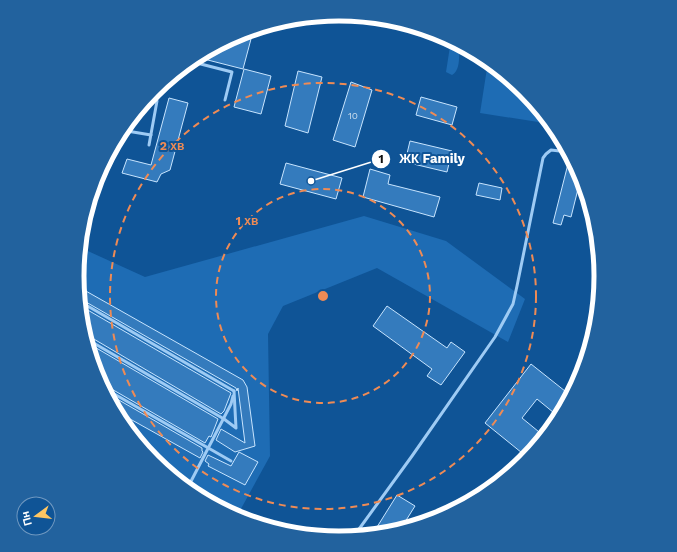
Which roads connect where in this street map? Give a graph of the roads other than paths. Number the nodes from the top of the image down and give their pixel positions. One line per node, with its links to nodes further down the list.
1 (198, 63): 2 (lane)
2 (225, 100)
3 (158, 101): 5 (lane)
4 (128, 131): 5 (lane)
5 (151, 135): 6 (lane)
6 (149, 145)
7 (561, 151): 16 (lane)
8 (85, 305): 10 (lane)
9 (92, 342): 12 (lane)
10 (234, 391): 12 (lane); 12 (lane)
11 (112, 393): 13 (lane)
12 (224, 419): 13 (lane)
13 (209, 448): 14 (lane); 15 (lane)
14 (231, 461)
15 (190, 483)
16 (358, 530)

